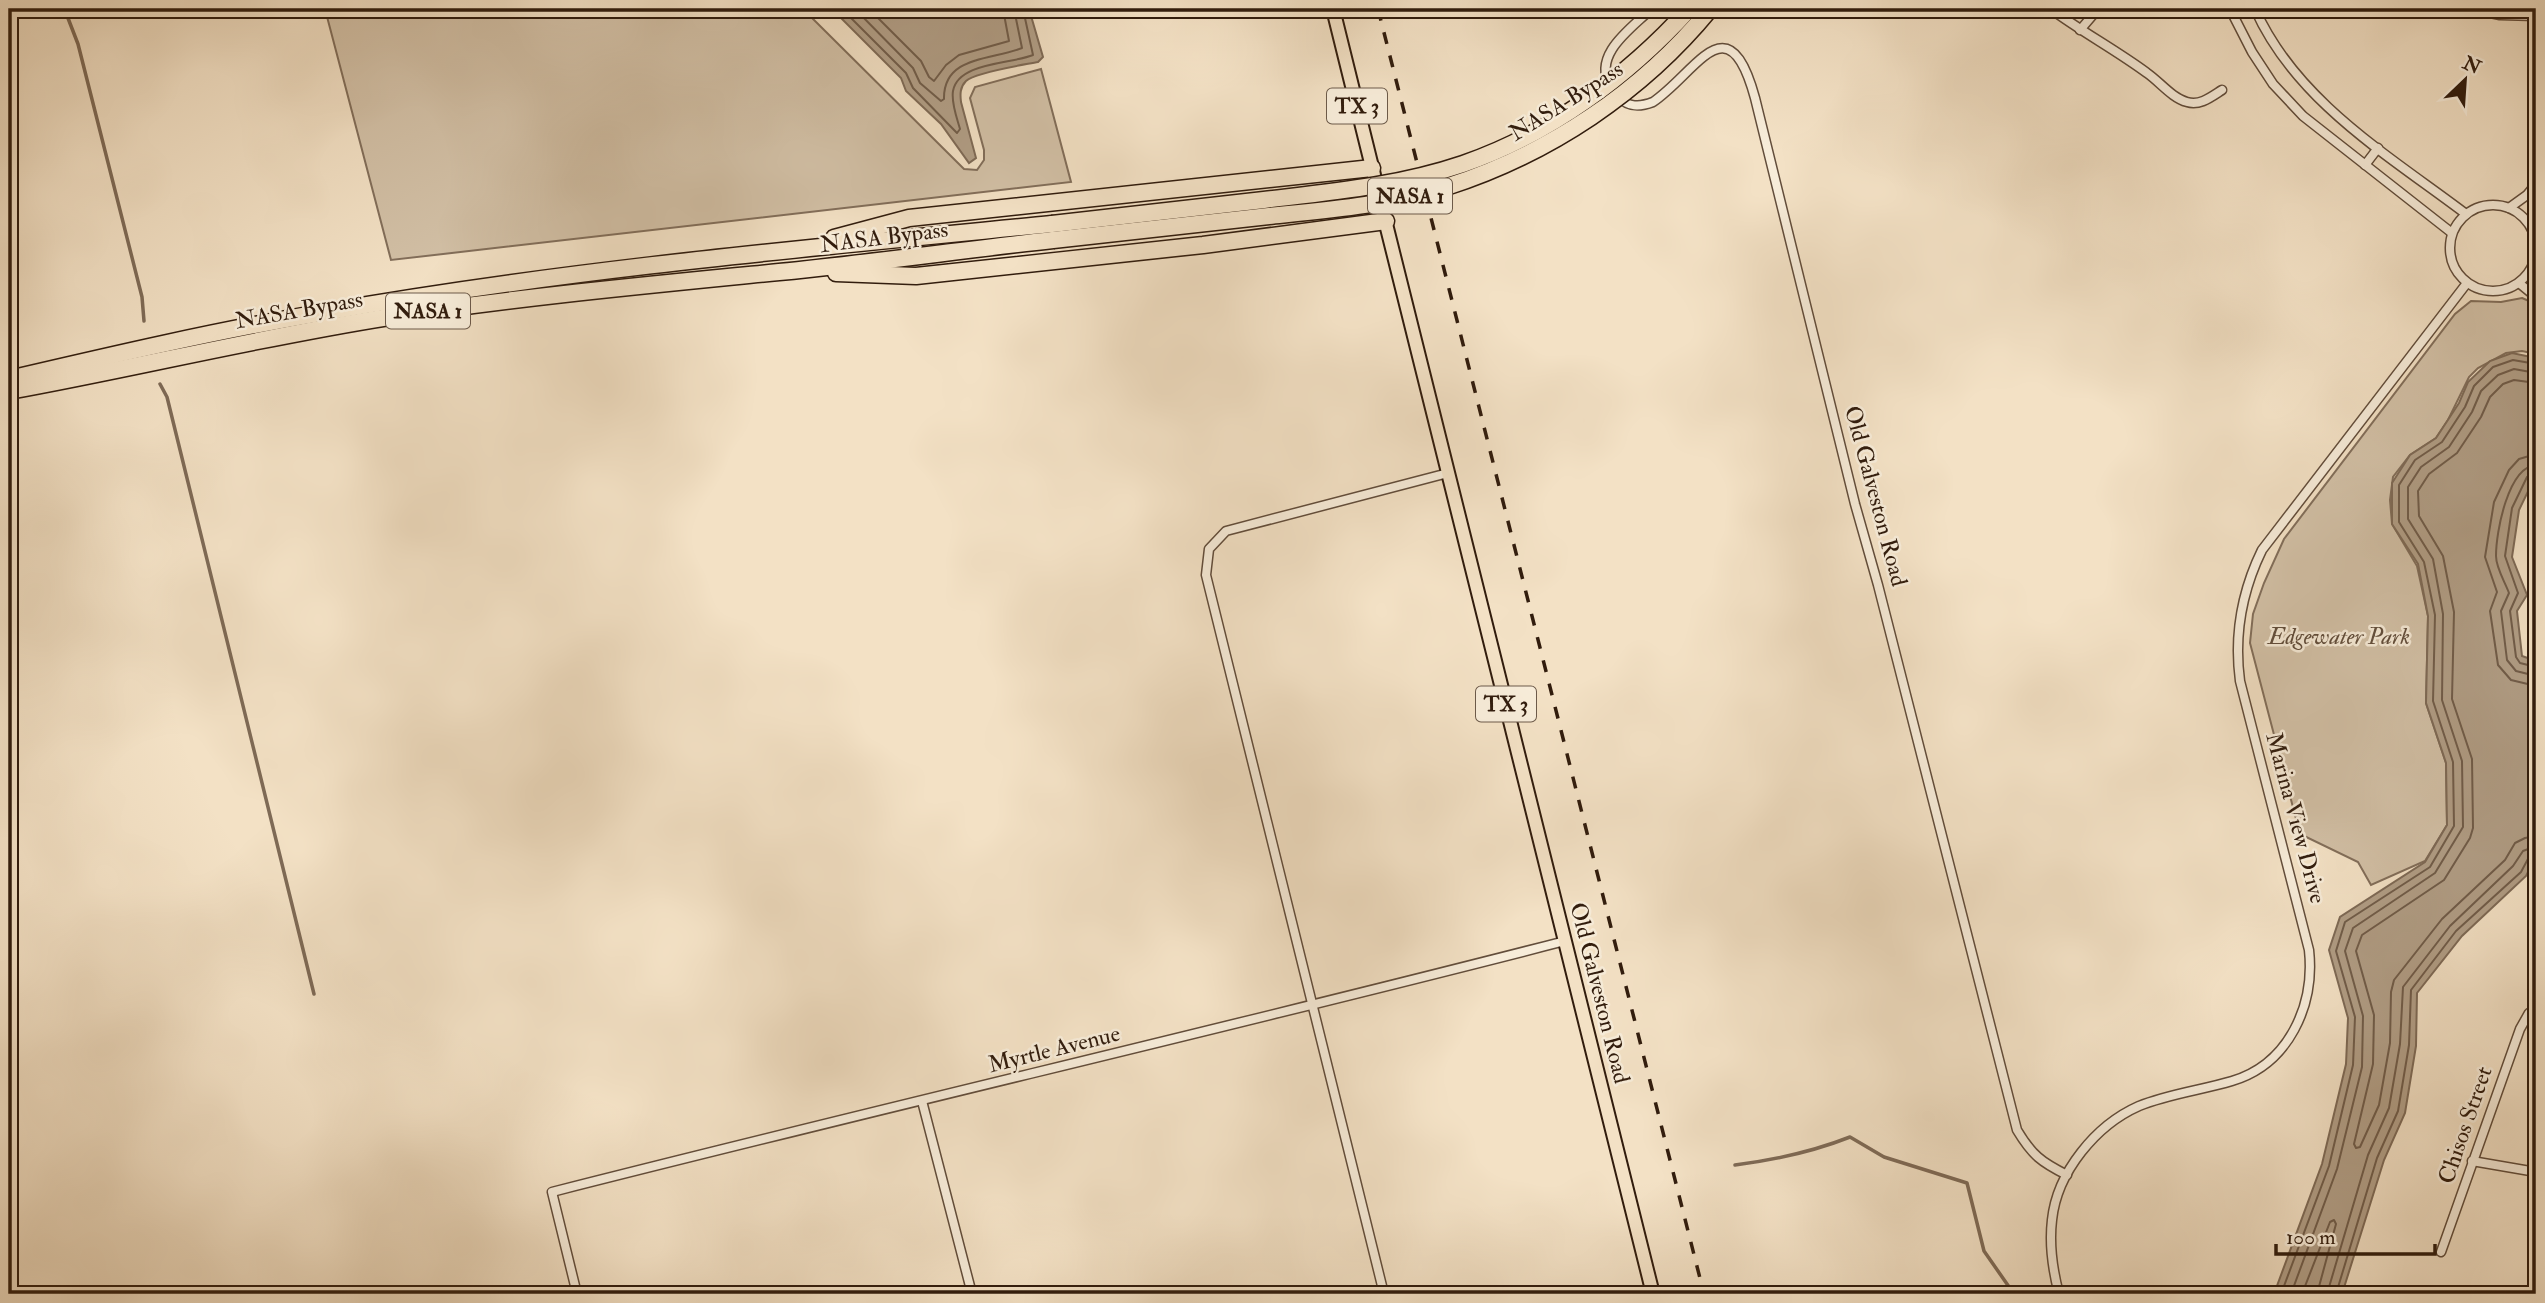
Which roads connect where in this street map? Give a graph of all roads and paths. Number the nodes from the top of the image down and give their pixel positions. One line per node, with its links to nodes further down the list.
1 (22, 9): 11 (street)
2 (1332, 9): 17 (main road, Old Galveston Road / TX 3)
3 (1651, 9): 47 (street, Old Galveston Road)
4 (1689, 9): 25 (highway, NASA Bypass / NASA 1, bridge)
5 (1710, 9): 25 (highway, NASA Bypass / NASA 1, bridge)
6 (2051, 9): 13 (street)
7 (2098, 9): 13 (street)
8 (2230, 9): 16 (street)
9 (2255, 9): 15 (street)
10 (2472, 9): 12 (street)
11 (9, 12)
12 (2536, 16)
13 (2080, 30): 14 (street)
14 (2222, 90)
15 (2378, 148): 16 (street); 22 (street)
16 (2365, 165): 26 (street)
17 (1372, 168): 19 (highway); 23 (main road, Old Galveston Road / TX 3)
18 (2536, 184): 20 (street)
19 (1189, 186): 27 (highway); 28 (highway)
20 (2509, 208): 22 (street); 24 (street)
21 (2536, 213): 24 (street)
22 (2466, 214): 26 (street)
23 (1386, 221): 27 (highway); 40 (main road, Old Galveston Road / TX 3)
24 (2532, 229): 29 (street)
25 (1053, 232): 28 (highway, NASA Bypass / NASA 1); 30 (highway, NASA Bypass / NASA 1)
26 (2452, 233): 31 (street)
27 (1203, 245): 30 (highway)
28 (790, 250): 34 (highway, NASA Bypass / NASA 1)
29 (2534, 270): 32 (street)
30 (781, 272): 37 (highway, NASA Bypass / NASA 1)
31 (2467, 283): 32 (street); 47 (street, Marina View Drive)
32 (2519, 283): 33 (street)
33 (2536, 297)
34 (139, 349): 35 (highway); 36 (highway, NASA Bypass / NASA 1)
35 (9, 370)
36 (9, 379)
37 (79, 379): 38 (highway, NASA Bypass / NASA 1); 39 (highway)
38 (9, 391)
39 (9, 397)
40 (1448, 473): 41 (main road, Old Galveston Road / TX 3); 42 (street)
41 (1565, 940): 42 (street, Myrtle Avenue); 52 (main road, Old Galveston Road / TX 3)
42 (1313, 1006): 44 (street, Myrtle Avenue); 51 (street)
43 (2533, 1013): 45 (street, Chisos Street)
44 (922, 1101): 49 (street, Myrtle Avenue); 50 (street)
45 (2472, 1161): 46 (street); 48 (street, Chisos Street)
46 (2536, 1172)
47 (2067, 1175): 53 (street, Marina View Drive)
48 (2441, 1252)
49 (577, 1294)
50 (972, 1294)
51 (1384, 1294)
52 (1653, 1294)
53 (2059, 1294)

